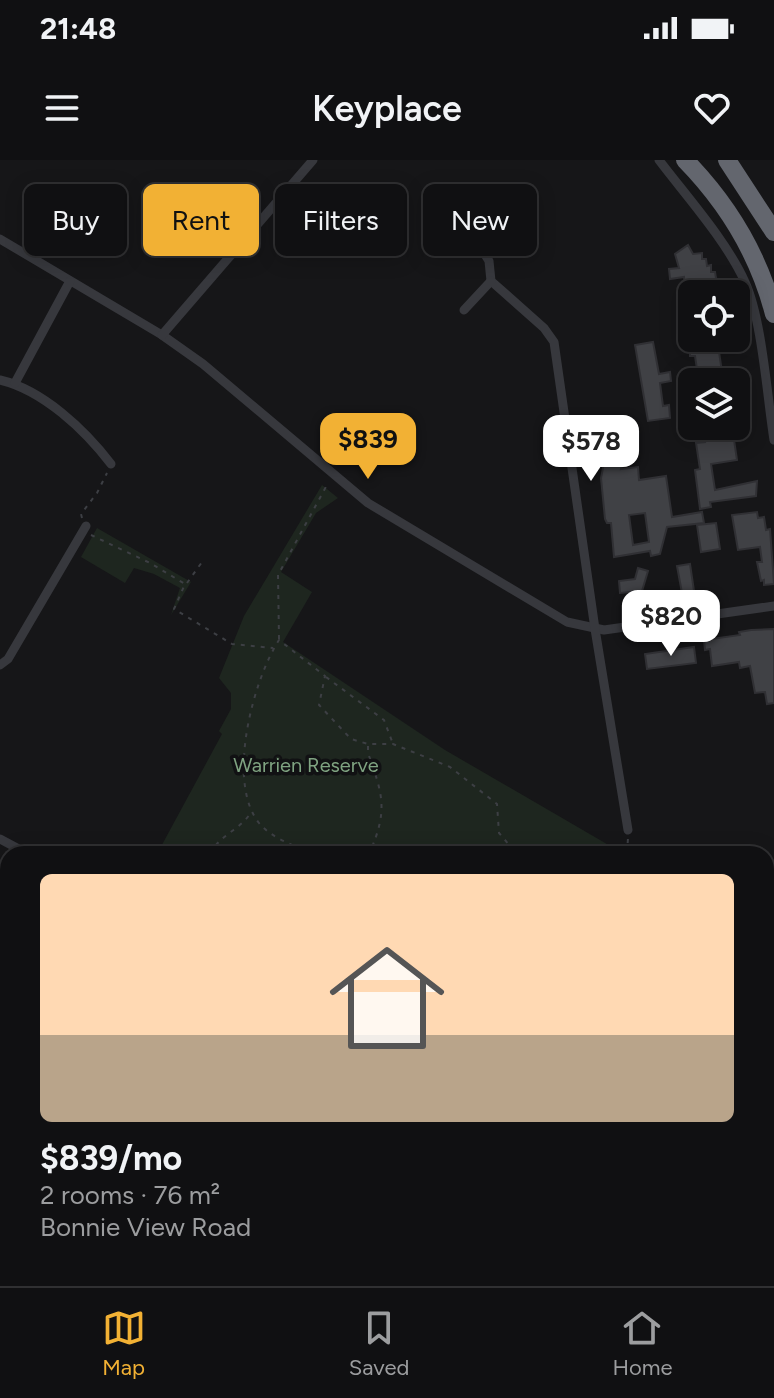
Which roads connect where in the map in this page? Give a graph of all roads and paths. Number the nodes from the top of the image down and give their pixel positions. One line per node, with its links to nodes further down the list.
1 (313, 160): 12 (street)
2 (659, 160): 15 (street)
3 (685, 160): 11 (highway)
4 (727, 160): 5 (highway)
5 (774, 232)
6 (0, 239): 8 (street)
7 (486, 256): 9 (street)
8 (70, 281): 12 (street); 14 (street)
9 (491, 281): 10 (street); 23 (street)
10 (464, 310)
11 (774, 314)
12 (162, 335): 17 (street)
13 (0, 380): 14 (street)
14 (15, 383): 16 (street)
15 (774, 440)
16 (111, 464): 18 (path)
17 (334, 474): 23 (street); 24 (path)
18 (86, 526): 19 (street)
19 (77, 541): 21 (path); 26 (street)
20 (202, 562): 21 (path)
21 (185, 584): 25 (path)
22 (774, 606): 23 (street)
23 (595, 629): 31 (street)
24 (279, 640): 25 (path); 27 (path)
25 (274, 648): 30 (path)
26 (0, 665)
27 (325, 676): 28 (path); 29 (path)
28 (368, 744): 29 (path); 34 (path)
29 (393, 744): 35 (path)
30 (251, 811): 32 (path); 33 (path)
31 (628, 830): 36 (path)
32 (214, 846)
33 (296, 846)
34 (372, 846)
35 (510, 846)
36 (627, 846)

